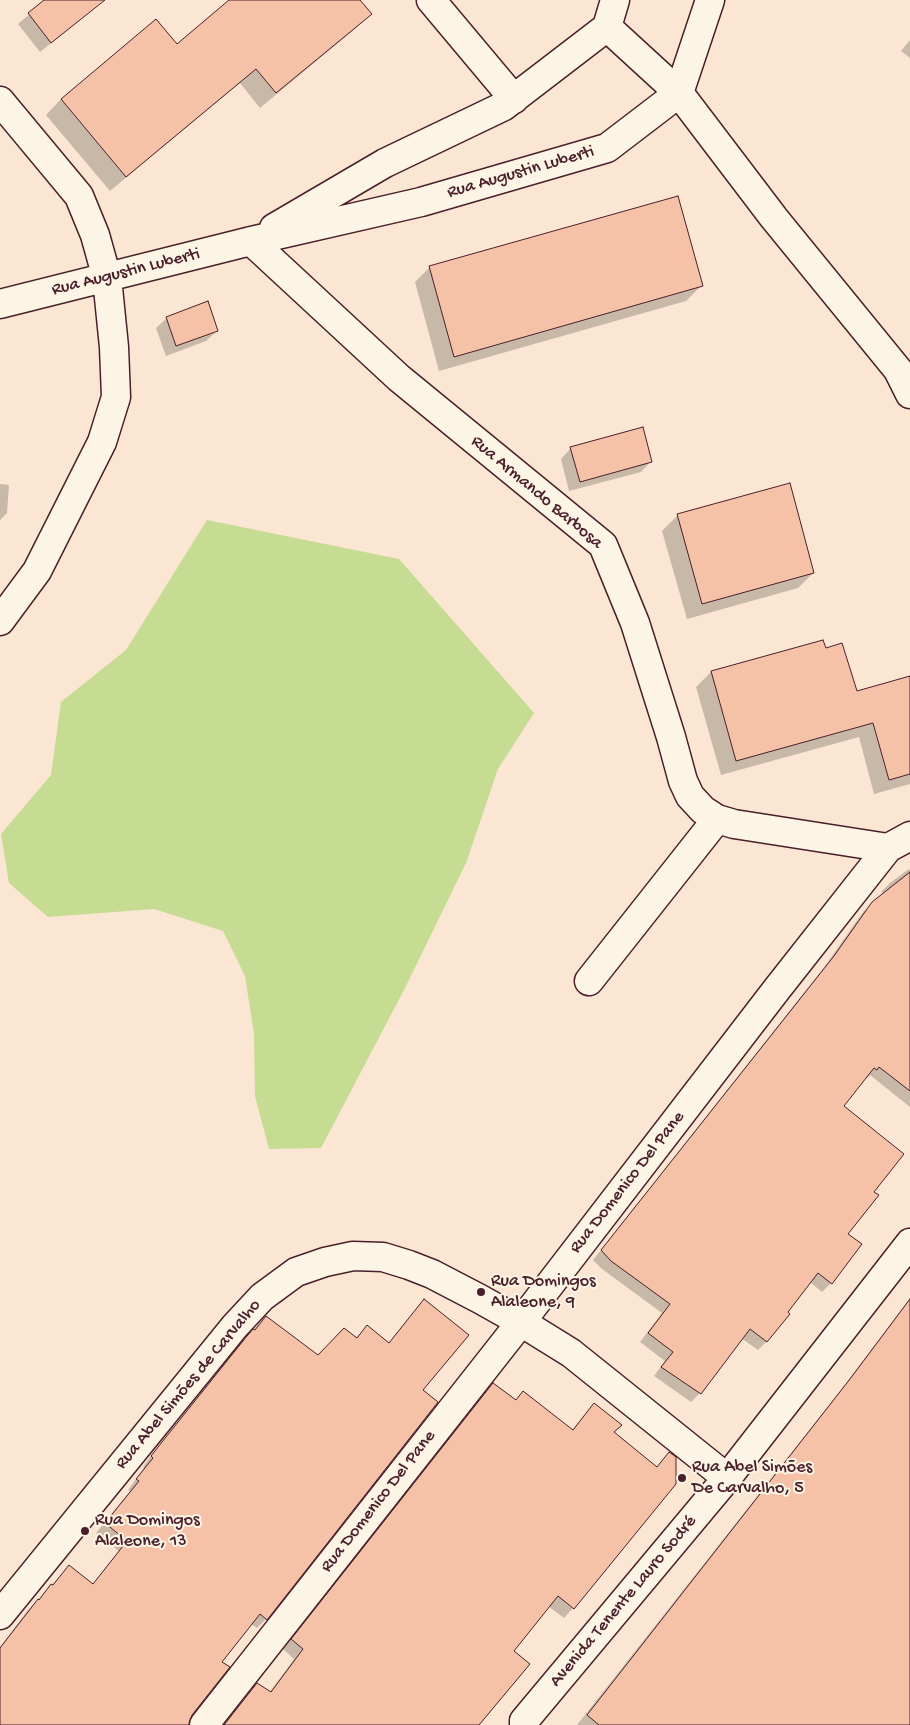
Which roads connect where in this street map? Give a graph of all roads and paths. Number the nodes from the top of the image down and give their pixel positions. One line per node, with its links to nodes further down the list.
1 (431, 0): 6 (street)
2 (615, 0): 4 (street)
3 (710, 0): 5 (street)
4 (607, 27): 5 (street); 6 (street, Rua Augustin Luberti)
5 (679, 93): 8 (street, Rua Augustin Luberti); 11 (street)
6 (514, 99): 8 (street, Rua Augustin Luberti)
7 (0, 101): 9 (street)
8 (251, 241): 9 (street, Rua Augustin Luberti); 13 (street, Rua Armando Barbosa)
9 (107, 278): 10 (street, Rua Augustin Luberti); 12 (street)
10 (0, 304)
11 (906, 373)
12 (0, 621)
13 (717, 819): 14 (street, Rua Armando Barbosa); 15 (street)
14 (899, 842): 17 (street, Rua Domenico Del Pane)
15 (589, 981)
16 (910, 1243): 18 (street, Avenida Tenente Lauro Sodré)
17 (521, 1322): 18 (street, Rua Abel Simões de Carvalho); 19 (street, Rua Abel Simões de Carvalho); 21 (street, Rua Domenico Del Pane)
18 (727, 1478): 20 (street, Avenida Tenente Lauro Sodré)
19 (0, 1615)
20 (523, 1724)
21 (204, 1725)

